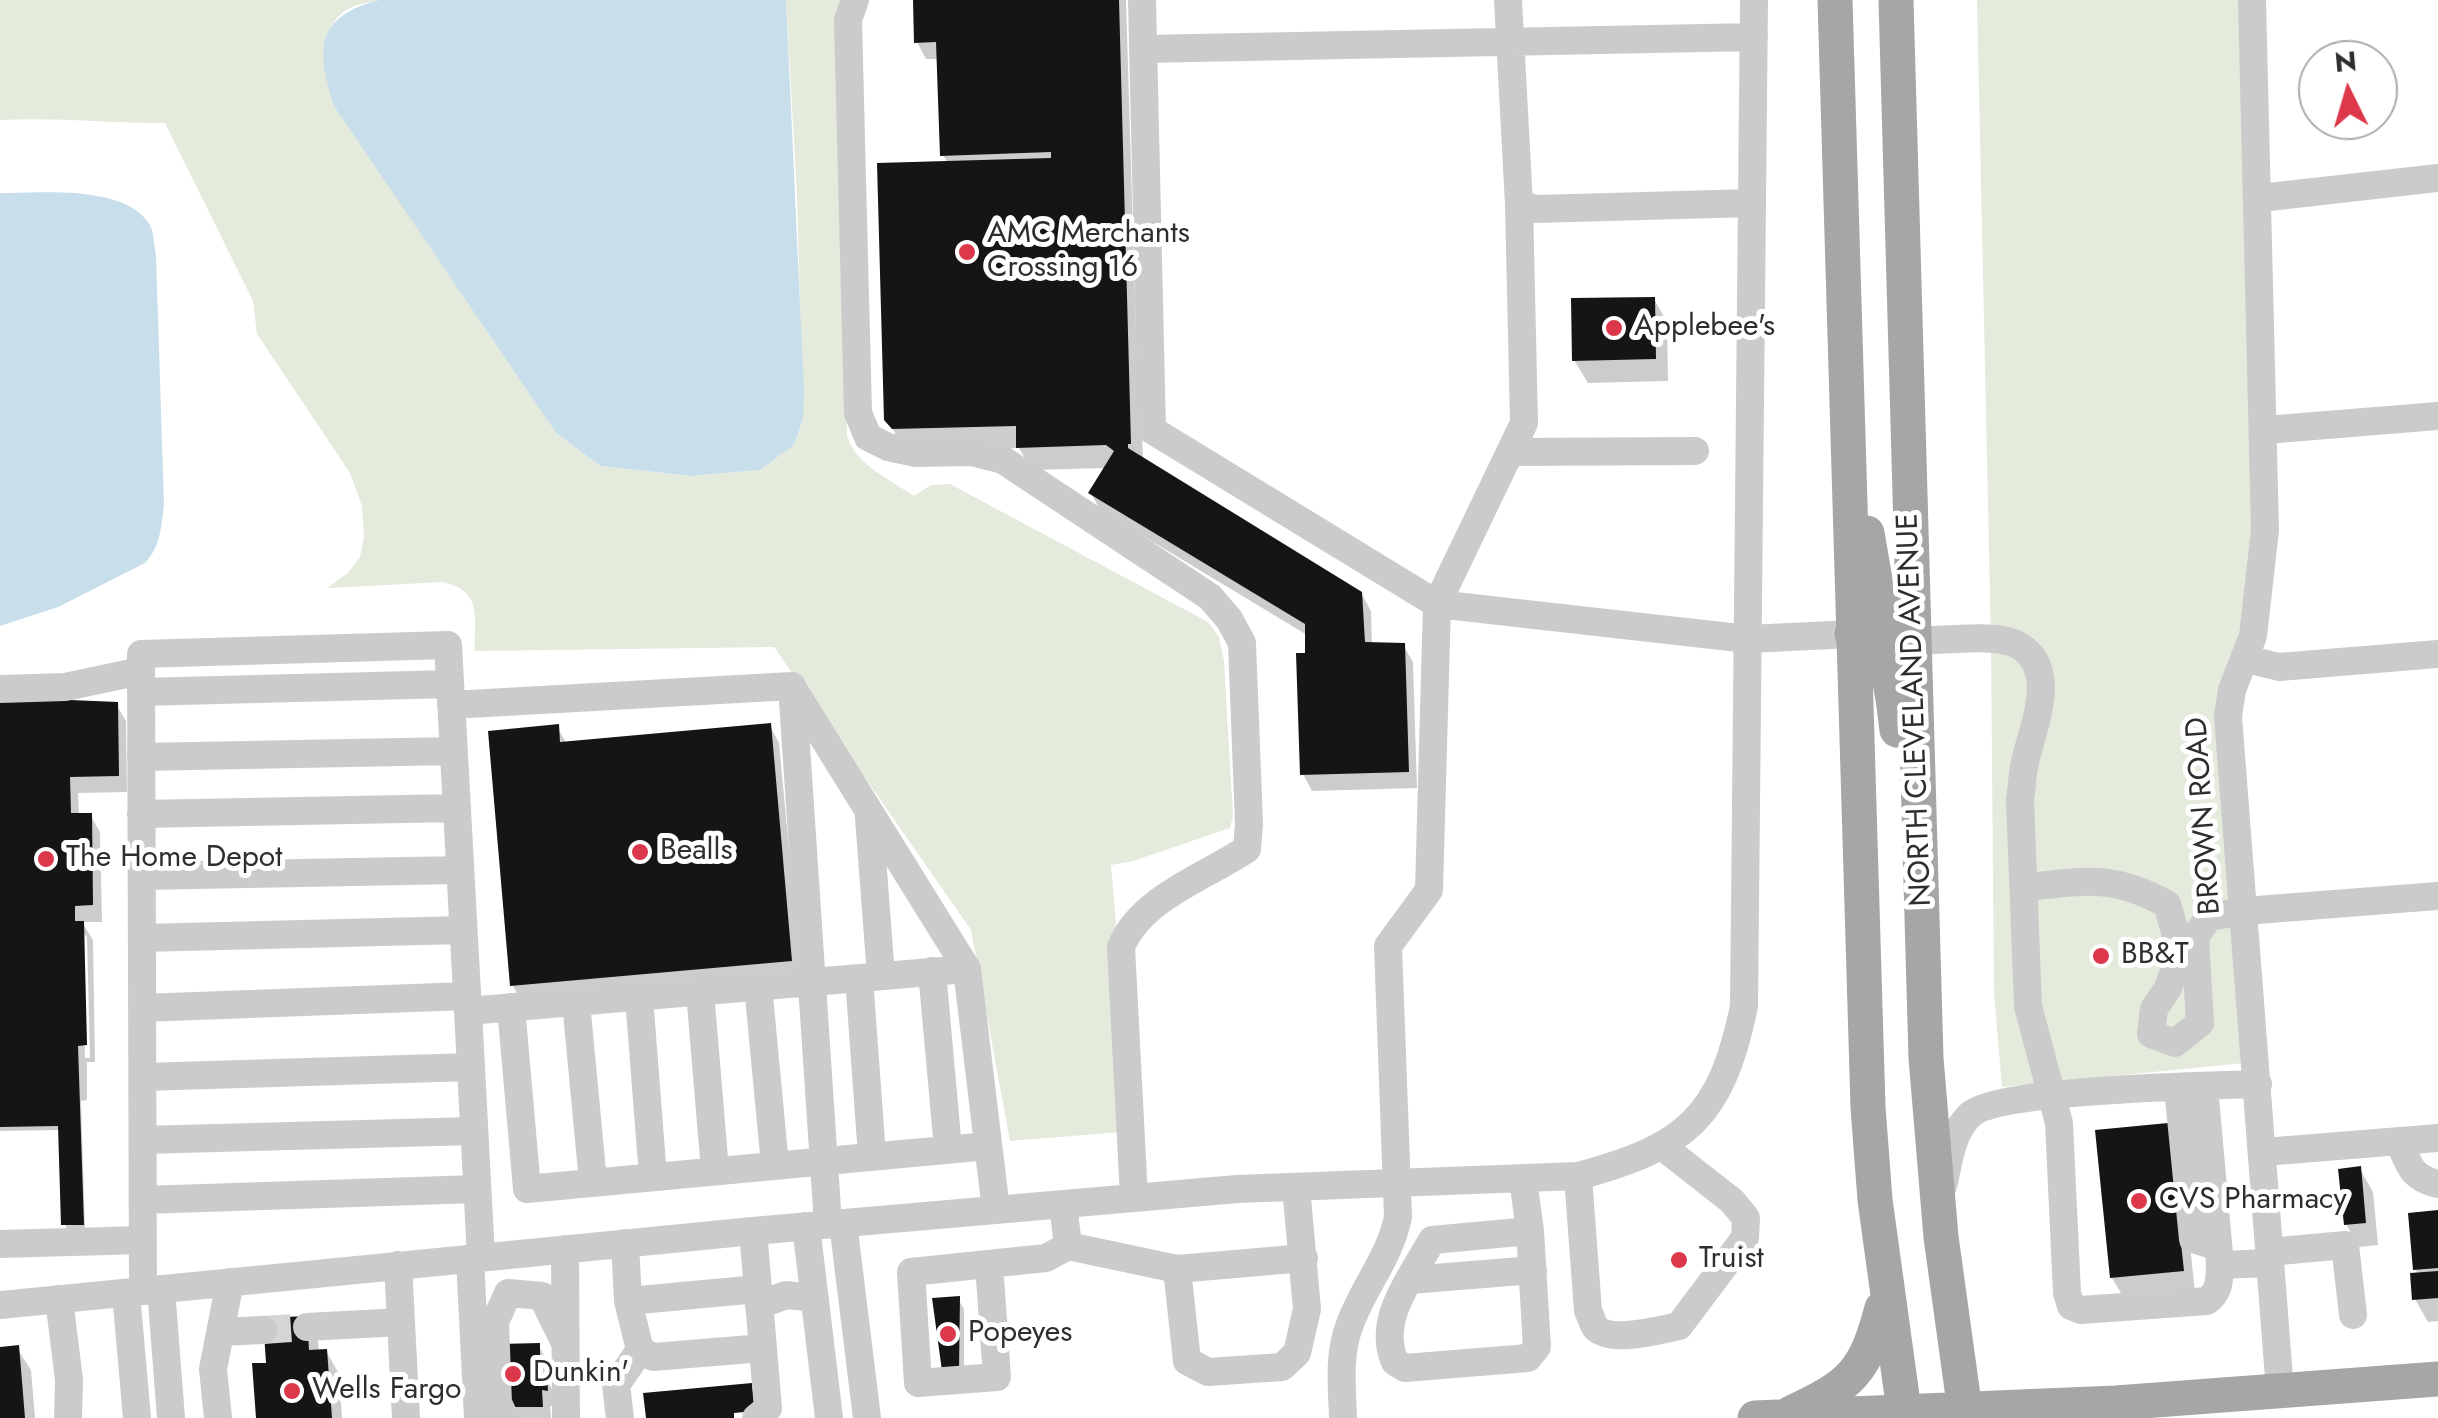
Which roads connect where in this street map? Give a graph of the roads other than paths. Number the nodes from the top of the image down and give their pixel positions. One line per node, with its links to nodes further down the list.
1 (855, 0): 79 (street)
2 (1142, 0): 10 (street)
3 (1508, 0): 9 (street)
4 (1754, 0): 8 (street)
5 (1835, 0): 15 (main road, NORTH CLEVELAND AVENUE)
6 (1896, 0): 23 (main road, NORTH CLEVELAND AVENUE)
7 (2252, 0): 12 (street, BROWN ROAD)
8 (1754, 36): 9 (street); 14 (street)
9 (1510, 44): 10 (street); 13 (street)
10 (1144, 49): 20 (street)
11 (2438, 178): 12 (street)
12 (2260, 198): 17 (street, BROWN ROAD)
13 (1519, 204): 14 (street); 19 (street)
14 (1752, 204): 22 (street)
15 (1846, 409): 21 (main road, NORTH CLEVELAND AVENUE); 23 (main road)
16 (2438, 416): 17 (street)
17 (2266, 430): 25 (street, BROWN ROAD)
18 (1695, 451): 19 (street)
19 (1510, 452): 20 (street)
20 (1437, 604): 22 (street); 75 (street)
21 (1852, 634): 22 (street); 38 (main road); 103 (main road, NORTH CLEVELAND AVENUE)
22 (1748, 639): 64 (street)
23 (1914, 641): 37 (street); 38 (main road, NORTH CLEVELAND AVENUE)
24 (2438, 654): 25 (street)
25 (2246, 659): 40 (street, BROWN ROAD)
26 (141, 681): 28 (street); 29 (street); 29 (street); 31 (street)
27 (792, 686): 29 (street); 33 (street); 46 (street)
28 (0, 689)
29 (450, 694): 30 (street)
30 (454, 751): 31 (street); 32 (street)
31 (141, 757): 34 (street)
32 (456, 808): 34 (street); 35 (street)
33 (869, 810): 43 (street); 45 (street)
34 (141, 814): 36 (street)
35 (460, 870): 36 (street); 41 (street)
36 (142, 876): 42 (street)
37 (2024, 887): 40 (street); 58 (street)
38 (1921, 890): 82 (main road, NORTH CLEVELAND AVENUE)
39 (2438, 896): 40 (street)
40 (2244, 911): 56 (street, BROWN ROAD)
41 (464, 930): 42 (street); 51 (street)
42 (142, 938): 53 (street)
43 (967, 969): 44 (street); 63 (street)
44 (932, 972): 45 (street); 65 (street)
45 (870, 977): 46 (street); 67 (street)
46 (814, 982): 47 (street); 68 (street)
47 (758, 986): 48 (street); 69 (street)
48 (700, 992): 49 (street); 70 (street)
49 (639, 997): 50 (street); 71 (street)
50 (576, 1002): 52 (street); 74 (street)
51 (468, 1003): 52 (street); 53 (street); 54 (street)
52 (511, 1007): 74 (street)
53 (142, 1008): 55 (street)
54 (471, 1067): 55 (street); 59 (street)
55 (142, 1076): 61 (street)
56 (2258, 1084): 57 (street); 66 (street, BROWN ROAD)
57 (2191, 1088): 58 (street); 92 (street)
58 (2052, 1096): 82 (street); 92 (street)
59 (474, 1131): 61 (street); 78 (street)
60 (2438, 1138): 62 (street)
61 (143, 1140): 80 (street)
62 (2398, 1141): 66 (street); 76 (street)
63 (988, 1146): 65 (street); 83 (street)
64 (1664, 1147): 72 (street); 72 (street)
65 (948, 1149): 67 (street)
66 (2264, 1152): 95 (street, BROWN ROAD)
67 (872, 1156): 68 (street)
68 (824, 1160): 69 (street); 84 (street)
69 (774, 1165): 70 (street)
70 (715, 1170): 71 (street)
71 (654, 1176): 74 (street)
72 (1578, 1176): 73 (street)
73 (1523, 1179): 75 (street); 86 (street)
74 (593, 1182)
75 (1396, 1184): 77 (street); 134 (street)
76 (2438, 1184)
77 (1296, 1187): 79 (street); 94 (street)
78 (477, 1189): 80 (street); 93 (street)
79 (1134, 1198): 81 (street)
80 (143, 1200): 87 (street)
81 (1063, 1204): 83 (street); 90 (street)
82 (1938, 1207): 119 (main road, NORTH CLEVELAND AVENUE)
83 (996, 1210): 84 (street)
84 (826, 1224): 85 (street); 105 (street); 133 (street)
85 (753, 1231): 88 (street); 104 (street)
86 (1530, 1231): 99 (street); 100 (street)
87 (144, 1240): 89 (street); 102 (street)
88 (625, 1243): 91 (street); 107 (street)
89 (0, 1244)
90 (1068, 1246): 96 (street); 98 (street)
91 (564, 1248): 93 (street); 114 (street)
92 (2219, 1256): 95 (street)
93 (476, 1257): 97 (street); 127 (street)
94 (1304, 1258): 98 (street); 98 (street)
95 (2270, 1258): 109 (street); 118 (street, BROWN ROAD)
96 (989, 1264): 96 (street)
97 (398, 1265): 101 (street); 110 (street)
98 (1177, 1269)
99 (1532, 1270): 100 (street); 100 (street)
100 (1410, 1280)
101 (230, 1282): 102 (street); 113 (street)
102 (143, 1291): 106 (street); 123 (street); 124 (street)
103 (1887, 1292): 120 (main road, NORTH CLEVELAND AVENUE); 121 (main road)
104 (758, 1297): 105 (street); 107 (street); 115 (street)
105 (815, 1298): 132 (street)
106 (59, 1299): 108 (street); 122 (street)
107 (628, 1301): 116 (street)
108 (0, 1305)
109 (2353, 1315)
110 (401, 1322): 111 (street); 126 (street)
111 (307, 1327)
112 (263, 1330): 113 (street)
113 (220, 1332): 125 (street)
114 (565, 1343): 128 (street); 129 (street)
115 (763, 1348): 116 (street); 131 (street)
116 (640, 1350): 130 (street)
117 (2438, 1379): 118 (main road)
118 (2280, 1391): 119 (main road)
119 (1965, 1414): 120 (main road)
120 (1904, 1416): 121 (main road)
121 (1780, 1417): 135 (main road)
122 (68, 1418)
123 (137, 1418)
124 (171, 1418)
125 (218, 1418)
126 (406, 1418)
127 (478, 1418)
128 (505, 1418)
129 (566, 1418)
130 (620, 1418)
131 (756, 1418)
132 (830, 1418)
133 (867, 1418)
134 (1343, 1418)
135 (1755, 1418)

